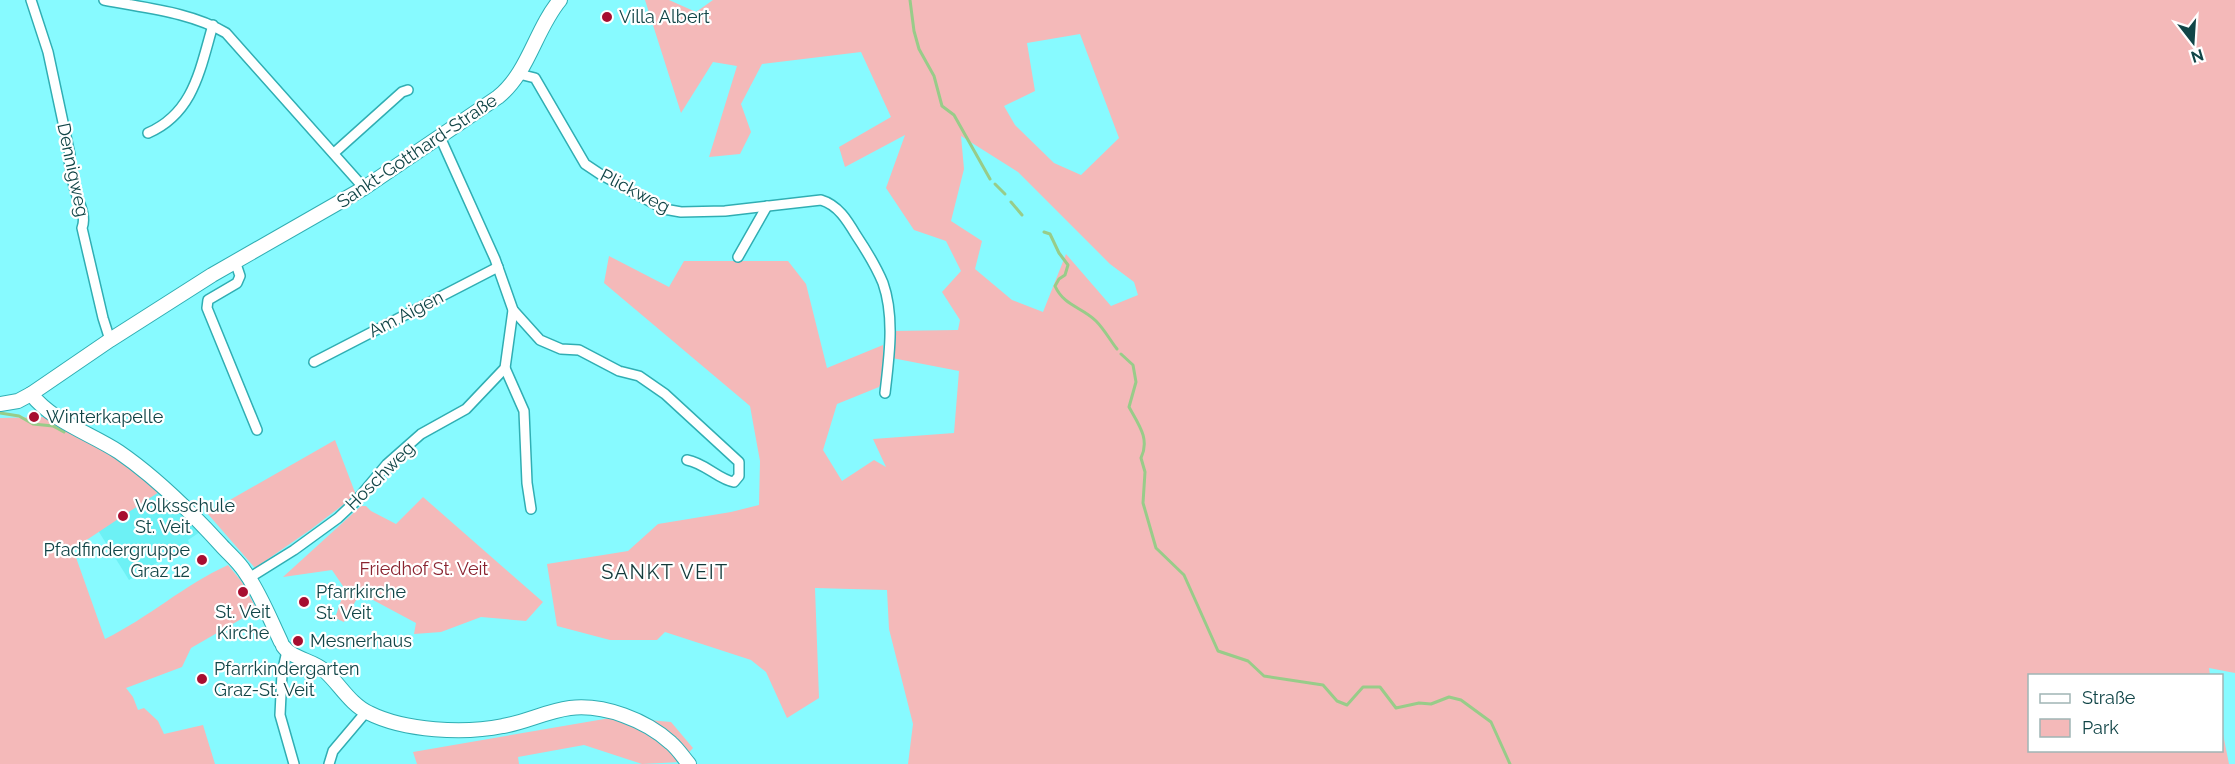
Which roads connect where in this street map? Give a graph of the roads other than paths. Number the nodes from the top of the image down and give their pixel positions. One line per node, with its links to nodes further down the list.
1 (31, 0): 16 (street, Dennigweg)
2 (104, 0): 4 (street)
3 (560, 0): 5 (street, Sankt-Gotthard-Straße)
4 (213, 26): 7 (street); 9 (street)
5 (519, 74): 8 (street, Sankt-Gotthard-Straße); 11 (street, Plickweg)
6 (408, 90): 9 (street)
7 (148, 133)
8 (440, 137): 10 (street, Sankt-Gotthard-Straße); 14 (street)
9 (334, 153): 10 (street)
10 (364, 188): 13 (street, Sankt-Gotthard-Straße)
11 (767, 206): 12 (street); 19 (street, Plickweg)
12 (738, 257)
13 (235, 261): 16 (street, Sankt-Gotthard-Straße); 22 (street)
14 (498, 267): 15 (street); 17 (street, Am Aigen)
15 (513, 310): 18 (street); 23 (street)
16 (110, 340): 20 (street, Sankt-Gotthard-Straße)
17 (314, 362)
18 (505, 368): 24 (street); 25 (street, Hoschweg)
19 (885, 393)
20 (31, 394): 21 (street, Sankt-Gotthard-Straße); 25 (street)
21 (0, 404)
22 (257, 430)
23 (687, 460)
24 (531, 509)
25 (249, 578): 26 (street)
26 (284, 646): 27 (street); 28 (street)
27 (366, 712): 29 (street); 30 (street)
28 (294, 764)
29 (328, 764)
30 (689, 764)

